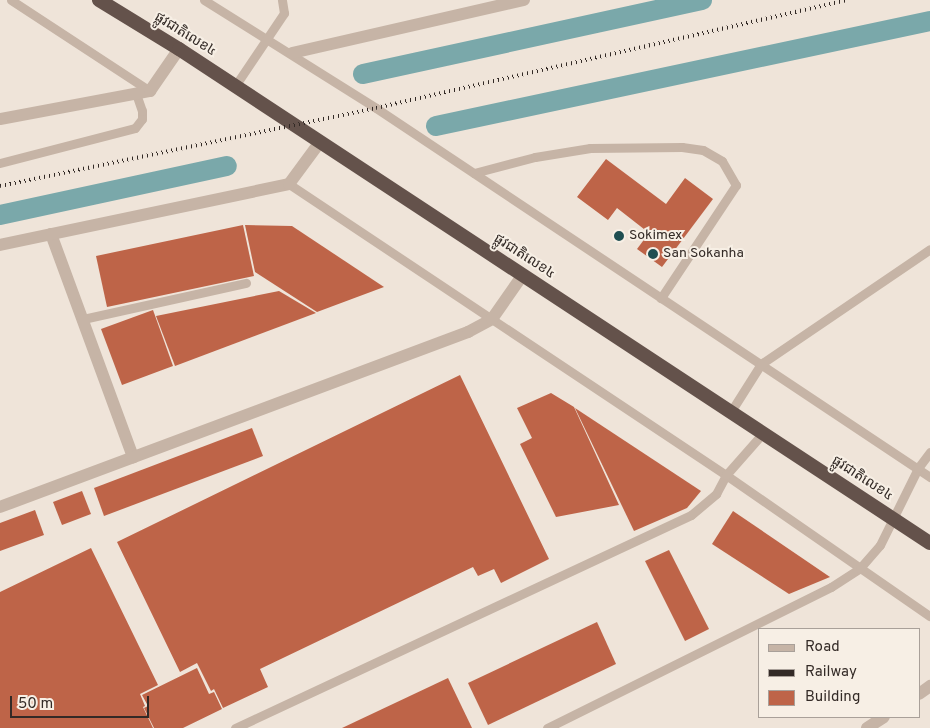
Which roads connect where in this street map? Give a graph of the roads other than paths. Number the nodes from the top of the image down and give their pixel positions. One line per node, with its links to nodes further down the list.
1 (10, 0): 11 (lane)
2 (99, 0): 6 (highway, ផ្លូវជាតិលេខ៤)
3 (204, 0): 7 (lane)
4 (282, 0): 7 (lane)
5 (524, 0): 9 (street)
6 (114, 4): 8 (highway, ផ្លូវជាតិលេខ៤)
7 (268, 38): 9 (lane); 10 (lane)
8 (179, 49): 10 (highway, ផ្លូវជាតិលេខ៤); 11 (street)
9 (292, 53): 16 (lane)
10 (235, 86): 14 (highway, ផ្លូវជាតិលេខ៤)
11 (150, 91): 12 (street)
12 (136, 94): 13 (street); 15 (lane)
13 (0, 119)
14 (320, 142): 17 (street); 21 (highway, ផ្លូវជាតិលេខ៤)
15 (0, 163)
16 (474, 173): 23 (lane); 23 (lane)
17 (289, 184): 18 (street); 25 (lane)
18 (51, 234): 19 (street); 24 (street)
19 (0, 245)
20 (930, 250): 26 (lane)
21 (522, 276): 25 (street); 27 (highway, ផ្លូវជាតិលេខ៤)
22 (246, 284): 24 (lane)
23 (662, 298): 26 (lane)
24 (83, 319): 30 (street)
25 (492, 319): 30 (street); 32 (lane)
26 (761, 364): 27 (lane); 31 (lane)
27 (730, 413): 28 (highway, ផ្លូវជាតិលេខ៤)
28 (762, 434): 32 (lane); 35 (highway, ផ្លូវជាតិលេខ៤)
29 (930, 452): 31 (lane)
30 (133, 457): 34 (street)
31 (918, 468): 33 (lane); 35 (lane)
32 (726, 475): 37 (lane); 40 (lane)
33 (930, 477)
34 (1, 503)
35 (892, 518): 36 (highway, ផ្លូវជាតិលេខ៤); 37 (lane)
36 (930, 542)
37 (860, 568): 38 (lane); 41 (lane)
38 (930, 616)
39 (882, 718): 42 (street)
40 (235, 728)
41 (547, 728)
42 (867, 728)

